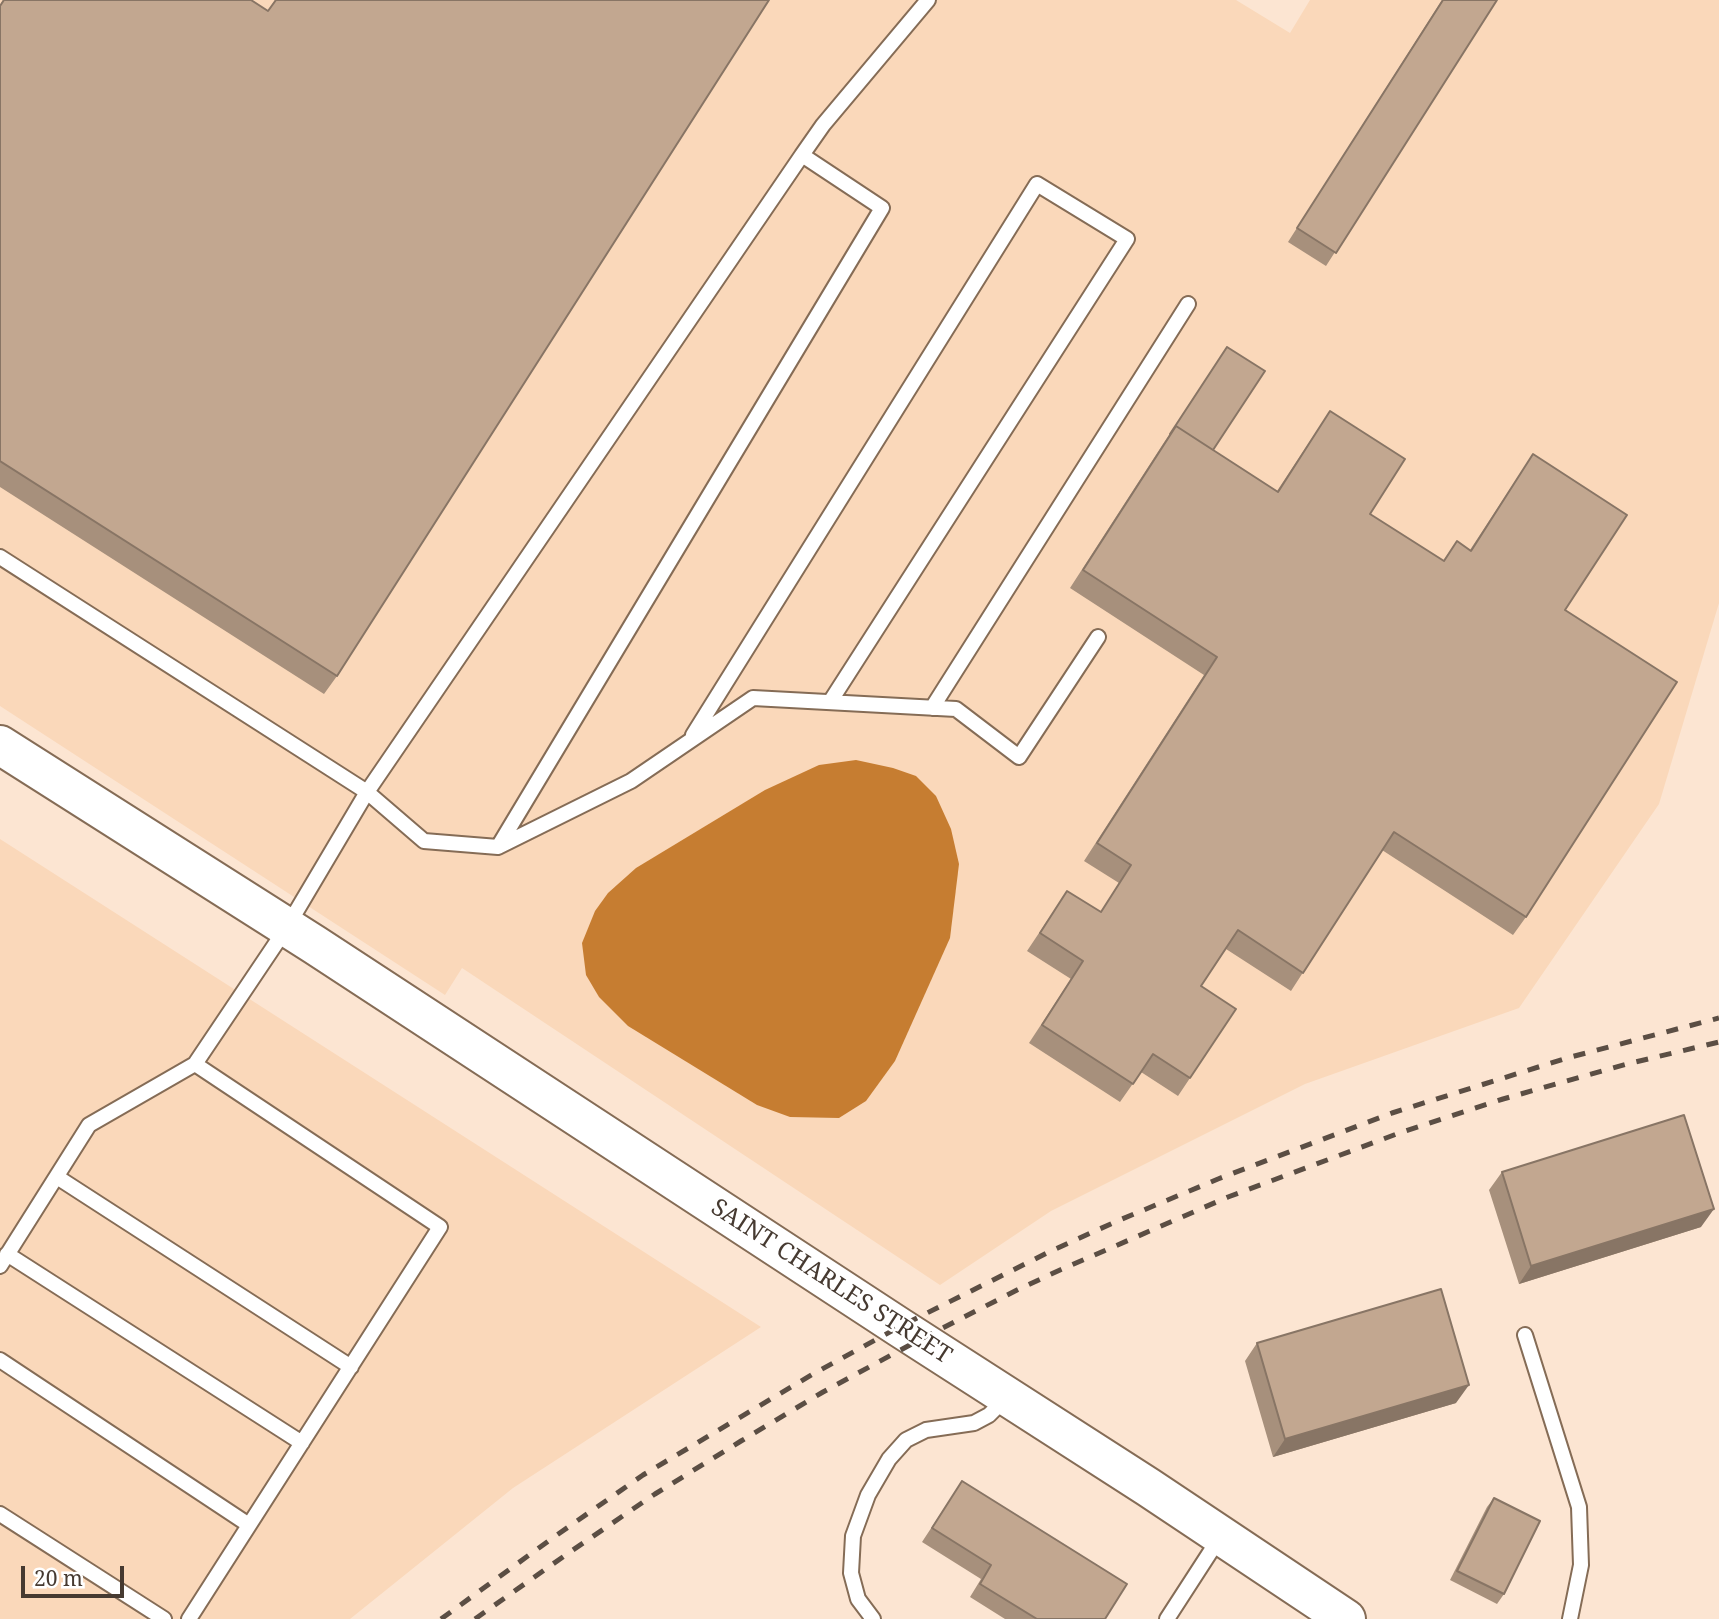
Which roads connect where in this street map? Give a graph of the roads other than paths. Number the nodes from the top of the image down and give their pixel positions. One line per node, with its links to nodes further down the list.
1 (928, 0): 2 (lane)
2 (802, 155): 10 (lane); 11 (lane)
3 (1188, 304): 7 (lane)
4 (0, 557): 10 (lane)
5 (1098, 637): 7 (lane)
6 (830, 702): 7 (lane); 8 (lane); 8 (lane)
7 (932, 708)
8 (690, 741): 11 (lane)
9 (0, 744): 12 (main road, SAINT CHARLES STREET)
10 (367, 792): 11 (lane); 12 (lane)
11 (498, 847)
12 (301, 936): 13 (lane); 19 (main road, SAINT CHARLES STREET)
13 (195, 1064): 14 (lane); 18 (lane)
14 (57, 1177): 15 (lane); 18 (lane)
15 (4, 1260): 20 (lane)
16 (1525, 1335): 29 (lane)
17 (0, 1360): 22 (lane)
18 (351, 1367): 20 (lane)
19 (1007, 1397): 23 (main road, SAINT CHARLES STREET); 26 (lane)
20 (302, 1443): 22 (lane)
21 (0, 1514): 24 (lane)
22 (249, 1525): 25 (lane)
23 (1221, 1535): 27 (lane); 28 (main road, SAINT CHARLES STREET)
24 (164, 1619)
25 (189, 1619)
26 (873, 1619)
27 (1167, 1619)
28 (1346, 1619)
29 (1570, 1619)

